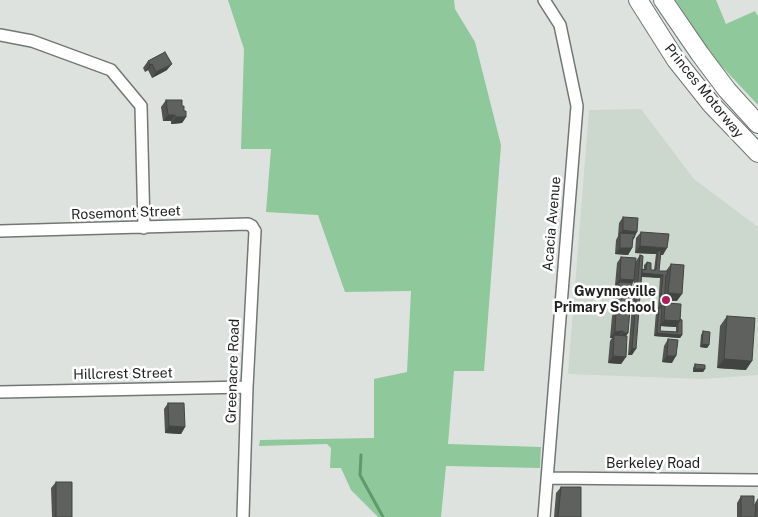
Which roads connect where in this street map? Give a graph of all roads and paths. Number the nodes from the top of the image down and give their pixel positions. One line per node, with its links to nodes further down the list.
1 (544, 0): 12 (street, Acacia Avenue)
2 (638, 0): 6 (highway, Princes Motorway)
3 (663, 0): 5 (highway, Princes Motorway)
4 (0, 35): 8 (street)
5 (758, 124)
6 (758, 153)
7 (252, 226): 8 (street, Rosemont Street); 10 (street, Greenacre Road)
8 (144, 228): 9 (street, Rosemont Street)
9 (0, 231)
10 (247, 387): 11 (street, Hillcrest Street); 14 (street, Greenacre Road)
11 (0, 392)
12 (547, 478): 13 (street, Berkeley Road); 15 (street, Acacia Avenue)
13 (758, 480)
14 (243, 517)
15 (544, 517)

